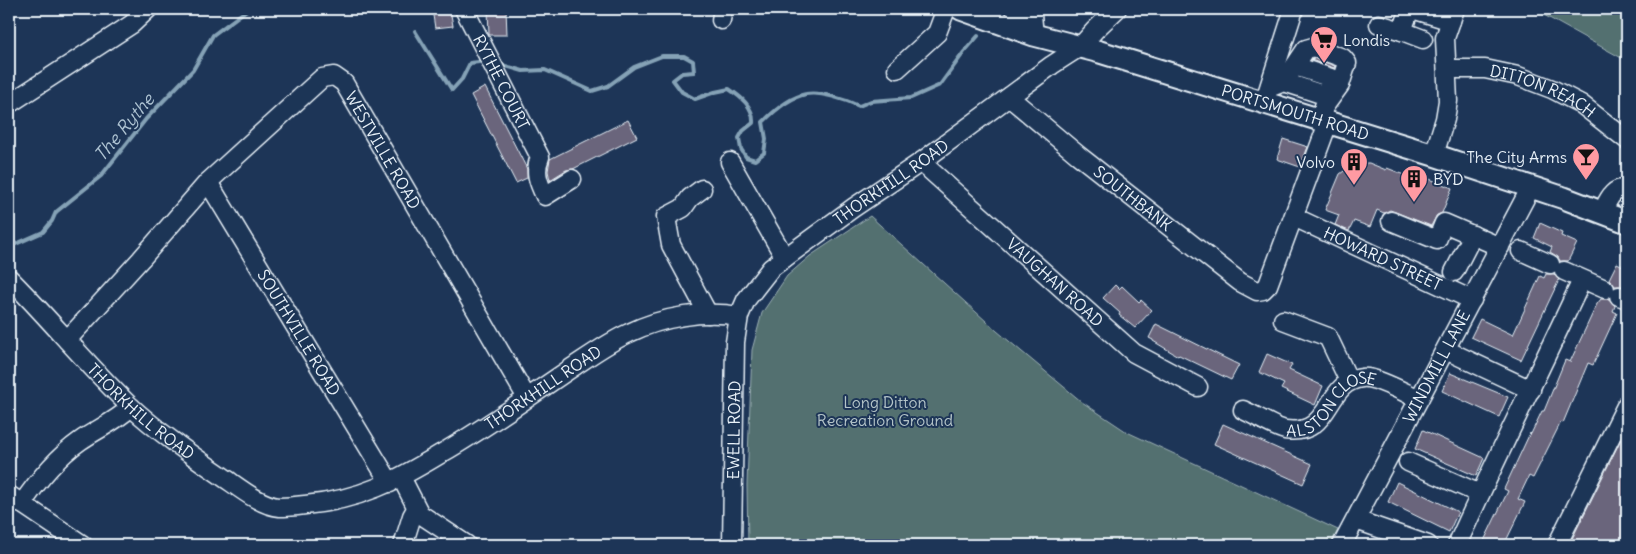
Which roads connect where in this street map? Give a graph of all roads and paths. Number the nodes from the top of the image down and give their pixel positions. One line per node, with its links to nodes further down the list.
1 (148, 9): 20 (street)
2 (464, 9): 25 (street, RYTHE COURT)
3 (946, 9): 15 (street)
4 (961, 9): 12 (main road, PORTSMOUTH ROAD)
5 (1015, 9): 12 (street)
6 (1117, 9): 14 (street, THORKHILL ROAD)
7 (1294, 9): 17 (street)
8 (1411, 9): 9 (street); 11 (street)
9 (1453, 15): 16 (street)
10 (1378, 24): 11 (street)
11 (1402, 32): 13 (street)
12 (1034, 35): 14 (main road, PORTSMOUTH ROAD)
13 (1423, 39)
14 (1080, 47): 17 (main road, PORTSMOUTH ROAD); 18 (street, THORKHILL ROAD)
15 (897, 69)
16 (1448, 69): 21 (street, DITTON REACH); 22 (street)
17 (1281, 82): 19 (main road, PORTSMOUTH ROAD); 19 (street); 19 (street)
18 (1009, 97): 24 (street, THORKHILL ROAD); 31 (street, SOUTHBANK)
19 (1326, 103): 22 (main road, PORTSMOUTH ROAD); 31 (street)
20 (9, 104)
21 (1627, 140)
22 (1434, 155): 27 (main road, PORTSMOUTH ROAD)
23 (730, 162): 37 (street)
24 (921, 162): 37 (street, THORKHILL ROAD); 49 (street, VAUGHAN ROAD)
25 (572, 179)
26 (208, 182): 46 (street, WESTVILLE ROAD); 51 (street, WESTVILLE ROAD); 57 (street, SOUTHVILLE ROAD)
27 (1531, 187): 30 (main road, PORTSMOUTH ROAD); 35 (street, WINDMILL LANE)
28 (702, 189): 43 (street)
29 (1627, 189): 30 (street)
30 (1602, 212): 33 (main road, PORTSMOUTH ROAD)
31 (1294, 217): 42 (street, HOWARD STREET)
32 (1391, 221): 34 (street)
33 (1627, 222)
34 (1472, 235): 35 (street); 38 (street)
35 (1500, 247): 42 (street, WINDMILL LANE)
36 (1521, 250): 40 (street)
37 (785, 258): 44 (street, THORKHILL ROAD)
38 (1454, 272)
39 (9, 278): 46 (street, THORKHILL ROAD)
40 (1582, 280): 41 (street); 50 (street)
41 (1617, 295)
42 (1472, 300): 47 (street, WINDMILL LANE)
43 (708, 314): 44 (street, THORKHILL ROAD); 51 (street, THORKHILL ROAD)
44 (739, 316): 66 (street, EWELL ROAD)
45 (1283, 320): 48 (street)
46 (67, 340): 54 (street, THORKHILL ROAD)
47 (1446, 350): 50 (street); 52 (street, WINDMILL LANE)
48 (1349, 381): 52 (street, ALSTON CLOSE); 55 (street, ALSTON CLOSE)
49 (1198, 388)
50 (1531, 390): 58 (street)
51 (527, 398): 57 (street, THORKHILL ROAD)
52 (1419, 399): 61 (street, WINDMILL LANE)
53 (1627, 404): 69 (street)
54 (131, 407): 57 (street, THORKHILL ROAD); 59 (street)
55 (1243, 410)
56 (1408, 462): 58 (street)
57 (396, 480): 60 (street, SOUTHVILLE ROAD)
58 (1480, 494): 68 (street)
59 (15, 500): 63 (street)
60 (416, 509): 64 (street); 65 (street)
61 (1356, 520): 62 (street); 67 (street, WINDMILL LANE)
62 (1424, 544)
63 (83, 545)
64 (403, 545)
65 (467, 545)
66 (732, 545)
67 (1342, 545)
68 (1457, 545)
69 (1556, 545)

